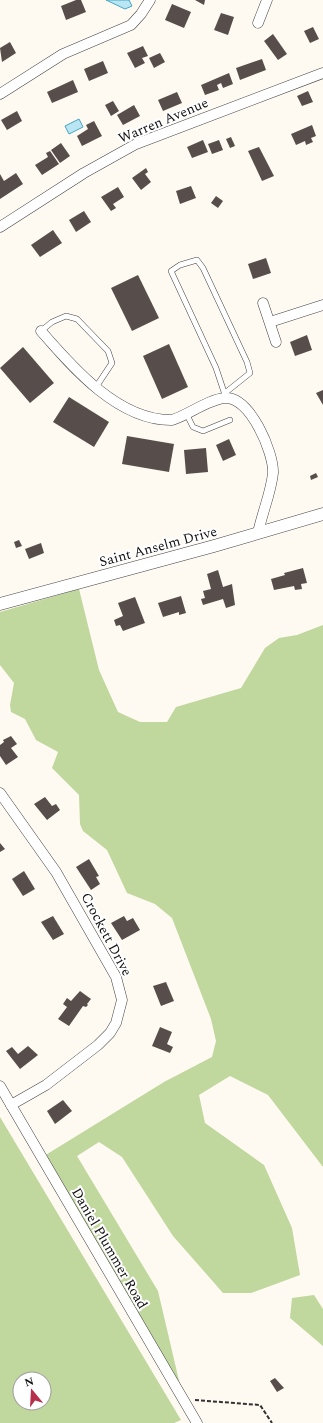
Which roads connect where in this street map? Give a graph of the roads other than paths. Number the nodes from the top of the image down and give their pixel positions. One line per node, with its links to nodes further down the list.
1 (150, 0): 5 (street)
2 (267, 0): 3 (street)
3 (258, 23)
4 (323, 73): 6 (street, Warren Avenue)
5 (0, 94)
6 (1, 226)
7 (263, 302): 9 (street)
8 (323, 305): 9 (street)
9 (270, 322): 11 (street)
10 (41, 331): 12 (street); 12 (lane)
11 (276, 342)
12 (96, 387): 14 (street)
13 (225, 395): 13 (lane); 14 (street); 17 (street)
14 (187, 415): 15 (lane)
15 (230, 420)
16 (323, 514): 17 (street, Saint Anselm Drive)
17 (258, 533): 18 (street, Saint Anselm Drive)
18 (0, 604)
19 (0, 793): 21 (street, Crockett Drive)
20 (0, 1086): 21 (street, Daniel Plummer Road)
21 (11, 1105): 22 (street, Daniel Plummer Road)
22 (197, 1423)

